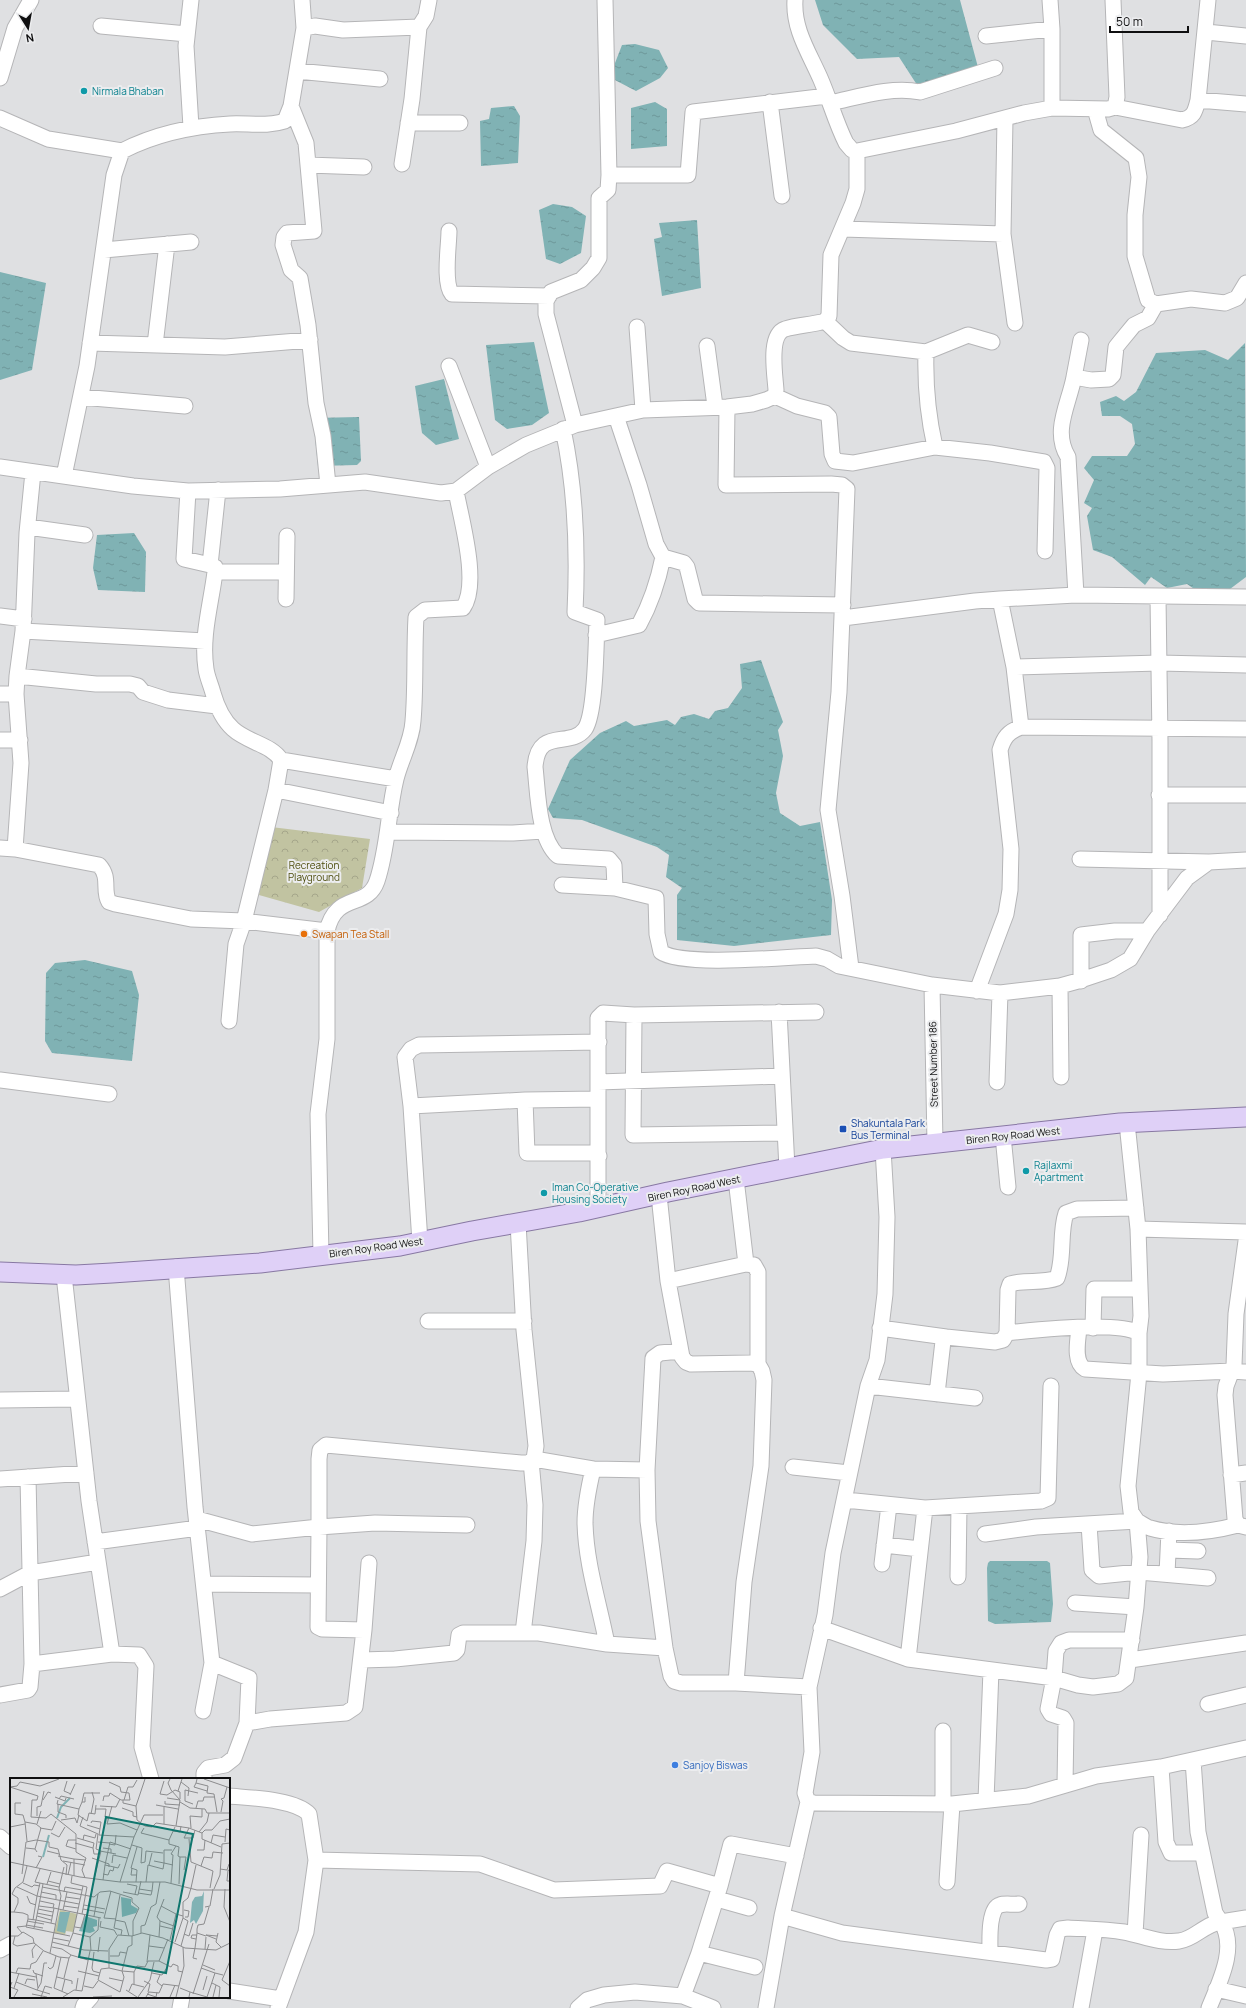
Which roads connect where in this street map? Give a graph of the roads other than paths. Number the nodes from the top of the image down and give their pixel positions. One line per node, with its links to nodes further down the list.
1 (31, 0): 12 (street)
2 (190, 0): 16 (street)
3 (302, 0): 13 (street)
4 (429, 0): 11 (street)
5 (605, 0): 41 (street)
6 (795, 0): 23 (street)
7 (1050, 0): 14 (street)
8 (1112, 0): 28 (street)
9 (1208, 0): 15 (street)
10 (101, 26): 16 (street)
11 (419, 27): 13 (street); 33 (street)
12 (7, 28): 21 (street)
13 (304, 28): 20 (street)
14 (1052, 30): 17 (street); 29 (street)
15 (1206, 32): 18 (street); 24 (street)
16 (187, 34): 35 (street)
17 (986, 36)
18 (1246, 36)
19 (995, 68): 23 (street)
20 (297, 71): 22 (street); 27 (street)
21 (0, 78)
22 (380, 79)
23 (828, 99): 25 (street); 37 (street)
24 (1198, 100): 26 (street); 28 (street)
25 (770, 102): 41 (street); 42 (street)
26 (1246, 104)
27 (291, 106): 35 (street); 39 (street)
28 (1115, 107): 30 (street)
29 (1052, 108): 30 (street); 32 (street)
30 (1095, 109): 51 (street)
31 (0, 118): 36 (street)
32 (1005, 118): 37 (street); 45 (street)
33 (408, 123): 34 (street); 38 (street)
34 (460, 123)
35 (191, 127): 36 (street)
36 (122, 151): 48 (street)
37 (857, 151): 43 (street)
38 (402, 164)
39 (308, 165): 40 (street); 55 (street)
40 (364, 167)
41 (609, 175): 50 (street)
42 (782, 196)
43 (843, 229): 45 (street); 52 (street)
44 (449, 230): 50 (street)
45 (1003, 234): 53 (street)
46 (191, 242): 47 (street)
47 (167, 244): 48 (street); 59 (street)
48 (104, 250): 58 (street)
49 (1246, 284): 51 (street)
50 (549, 296): 70 (street)
51 (1156, 304): 63 (street)
52 (825, 321): 61 (street); 64 (street)
53 (1016, 323)
54 (637, 327): 68 (street)
55 (310, 340): 59 (street); 76 (street)
56 (1081, 340): 63 (street)
57 (992, 342): 61 (street)
58 (90, 343): 59 (street); 65 (street)
59 (155, 345)
60 (707, 346): 67 (street)
61 (926, 352): 71 (street)
62 (449, 366): 73 (street)
63 (1074, 377): 80 (street)
64 (775, 396): 67 (street); 71 (street)
65 (81, 397): 66 (street); 75 (street)
66 (185, 406)
67 (721, 406): 68 (street); 94 (street)
68 (644, 410): 69 (street)
69 (616, 416): 70 (street); 86 (street)
70 (569, 427): 73 (street); 97 (street)
71 (935, 447): 81 (street)
72 (0, 467): 74 (street)
73 (488, 467): 79 (street)
74 (33, 472): 75 (street); 82 (street)
75 (64, 476): 78 (street)
76 (328, 485): 77 (street); 79 (street)
77 (218, 490): 78 (street); 87 (street)
78 (188, 491): 87 (street)
79 (456, 491): 112 (street)
80 (1071, 514): 81 (street); 89 (street)
81 (1047, 516): 85 (street)
82 (28, 527): 83 (street); 96 (street)
83 (85, 535)
84 (287, 536): 88 (street)
85 (1045, 551)
86 (663, 557): 94 (street); 97 (street)
87 (213, 568): 88 (street); 98 (street)
88 (286, 572): 92 (street)
89 (1076, 595): 90 (street); 93 (street)
90 (1158, 597): 91 (street); 99 (street)
91 (1246, 597)
92 (286, 598)
93 (1000, 600): 94 (street); 101 (street)
94 (843, 612): 131 (street)
95 (0, 616): 96 (street)
96 (23, 625): 98 (street); 102 (street)
97 (596, 635): 117 (street)
98 (205, 641): 105 (street)
99 (1158, 662): 100 (street); 101 (street); 107 (street)
100 (1246, 665)
101 (1014, 667): 106 (street)
102 (17, 676): 104 (street); 105 (street)
103 (0, 694): 104 (street)
104 (16, 694): 110 (street)
105 (217, 706): 111 (street)
106 (1020, 728): 107 (street); 135 (street)
107 (1159, 729): 108 (street); 114 (street)
108 (1246, 730)
109 (0, 740): 110 (street)
110 (20, 740): 120 (street)
111 (281, 760): 112 (street); 113 (street)
112 (396, 779): 116 (street)
113 (276, 790): 116 (street); 128 (street)
114 (1159, 795): 115 (street); 122 (street)
115 (1246, 795)
116 (391, 813): 118 (street)
117 (543, 831): 118 (street); 126 (street)
118 (388, 832): 129 (street)
119 (0, 848): 120 (street)
120 (15, 849): 128 (street)
121 (1080, 859): 122 (street)
122 (1160, 860): 124 (street); 127 (street)
123 (1246, 860): 124 (street)
124 (1209, 862): 127 (street)
125 (562, 885): 126 (street)
126 (615, 888): 131 (street)
127 (1160, 915): 130 (street)
128 (244, 921): 129 (street); 140 (street)
129 (327, 931): 170 (street)
130 (1147, 931): 132 (street); 132 (street)
131 (850, 968): 133 (street)
132 (1081, 981): 134 (street)
133 (932, 985): 135 (street); 156 (street, Street Number 186)
134 (1060, 986): 136 (street); 143 (street)
135 (977, 991): 136 (street)
136 (1000, 993): 147 (street)
137 (778, 1012): 138 (street); 139 (street); 142 (street)
138 (816, 1012)
139 (634, 1015): 141 (street); 146 (street)
140 (229, 1021)
141 (598, 1042): 145 (street); 151 (street)
142 (782, 1076): 146 (street); 154 (street)
143 (1061, 1077)
144 (0, 1080): 148 (street)
145 (598, 1082): 146 (street); 149 (street)
146 (633, 1082): 154 (street)
147 (997, 1082)
148 (109, 1094)
149 (598, 1099): 150 (street); 158 (street)
150 (525, 1100): 151 (street); 158 (street)
151 (411, 1106): 169 (street)
152 (1246, 1117): 153 (main road, Biren Roy Road West)
153 (1128, 1123): 155 (main road, Biren Roy Road West); 164 (street)
154 (784, 1133): 159 (street)
155 (1003, 1136): 156 (main road, Biren Roy Road West); 161 (street)
156 (935, 1143): 157 (main road, Biren Roy Road West)
157 (883, 1149): 159 (main road, Biren Roy Road West); 179 (street)
158 (598, 1156): 163 (street)
159 (787, 1168): 160 (main road, Biren Roy Road West)
160 (736, 1179): 162 (main road, Biren Roy Road West); 171 (street)
161 (1008, 1187)
162 (659, 1195): 163 (main road, Biren Roy Road West); 175 (street)
163 (598, 1208): 165 (main road, Biren Roy Road West)
164 (1136, 1208): 166 (street); 181 (street)
165 (518, 1222): 169 (main road, Biren Roy Road West); 178 (street)
166 (1138, 1229): 167 (street); 176 (street)
167 (1246, 1232)
168 (1246, 1241): 184 (street)
169 (420, 1242): 170 (main road, Biren Roy Road West)
170 (321, 1255): 172 (main road, Biren Roy Road West)
171 (746, 1264): 175 (street); 186 (street)
172 (176, 1267): 174 (main road, Biren Roy Road West); 210 (street)
173 (0, 1272): 174 (main road, Biren Roy Road West)
174 (64, 1275): 193 (street)
175 (668, 1281): 185 (street)
176 (1140, 1290): 180 (street); 182 (street)
177 (428, 1321): 178 (street)
178 (524, 1321): 195 (street)
179 (880, 1328): 183 (street); 189 (street)
180 (1086, 1328): 181 (street); 182 (street); 188 (street)
181 (1007, 1333): 183 (street)
182 (1139, 1333): 188 (street)
183 (946, 1337): 191 (street)
184 (1240, 1347): 187 (street)
185 (680, 1351): 186 (street); 198 (street)
186 (758, 1364): 251 (street)
187 (1239, 1372): 188 (street); 201 (street)
188 (1139, 1374): 209 (street)
189 (868, 1386): 191 (street); 200 (street)
190 (1051, 1386): 205 (street)
191 (937, 1394): 192 (street)
192 (975, 1398)
193 (77, 1399): 194 (street); 199 (street)
194 (0, 1400)
195 (533, 1460): 197 (street); 214 (street); 238 (street)
196 (793, 1467): 200 (street)
197 (593, 1468): 198 (street); 241 (street)
198 (647, 1470): 242 (street)
199 (86, 1473): 202 (street); 218 (street)
200 (850, 1473): 204 (street)
201 (1239, 1474): 213 (street)
202 (28, 1477): 203 (street); 227 (street)
203 (0, 1479)
204 (845, 1500): 206 (street); 236 (street)
205 (1038, 1501): 207 (street); 215 (street)
206 (889, 1505): 208 (street); 219 (street)
207 (959, 1506): 208 (street); 229 (street)
208 (925, 1508): 220 (street)
209 (1137, 1521): 211 (street); 216 (street); 226 (street)
210 (197, 1524): 214 (street); 218 (street); 231 (street)
211 (1089, 1524): 215 (street); 226 (street)
212 (467, 1525): 214 (street)
213 (1242, 1526): 216 (street)
214 (319, 1527): 232 (street)
215 (1036, 1527): 217 (street)
216 (1170, 1531): 221 (street)
217 (985, 1534)
218 (95, 1542): 223 (street)
219 (884, 1545): 220 (street); 225 (street)
220 (920, 1549): 244 (street)
221 (1169, 1550): 222 (street); 228 (street)
222 (1198, 1551)
223 (98, 1562): 227 (street); 243 (street)
224 (370, 1563): 237 (street)
225 (882, 1564)
226 (1139, 1572): 228 (street); 235 (street)
227 (30, 1573): 233 (street); 248 (street)
228 (1167, 1574): 230 (street)
229 (958, 1577)
230 (1208, 1578)
231 (204, 1584): 232 (street); 247 (street)
232 (318, 1585): 237 (street)
233 (0, 1590)
234 (1074, 1603): 235 (street)
235 (1136, 1607): 239 (street)
236 (821, 1628): 244 (street); 252 (street)
237 (364, 1630): 245 (street)
238 (522, 1633): 241 (street); 245 (street)
239 (1132, 1640): 246 (street); 250 (street)
240 (1246, 1643): 246 (street)
241 (606, 1644): 242 (street)
242 (665, 1648): 251 (street)
243 (112, 1654): 248 (street); 262 (street)
244 (908, 1659): 249 (street)
245 (362, 1660): 257 (street)
246 (1130, 1660): 250 (street)
247 (212, 1663): 256 (street); 257 (street)
248 (32, 1664): 253 (street)
249 (991, 1670): 250 (street); 266 (street)
250 (1054, 1678): 264 (street)
251 (736, 1683): 252 (street)
252 (809, 1687): 267 (street)
253 (0, 1695)
254 (1246, 1695): 255 (street)
255 (1208, 1704)
256 (203, 1711)
257 (247, 1723): 263 (street)
258 (943, 1731): 268 (street)
259 (1246, 1748): 260 (street)
260 (1193, 1760): 261 (street); 272 (street)
261 (1161, 1767): 264 (street); 272 (street)
262 (151, 1778)
263 (204, 1778)
264 (1065, 1785): 266 (street)
265 (230, 1796): 274 (street)
266 (986, 1800): 268 (street)
267 (808, 1802): 268 (street); 273 (street)
268 (948, 1804): 275 (street)
269 (1142, 1835): 283 (street)
270 (0, 1837): 271 (street)
271 (10, 1846)
272 (1201, 1853): 281 (street)
273 (796, 1856): 276 (street); 279 (street)
274 (316, 1860): 276 (street); 295 (street)
275 (947, 1882)
276 (719, 1893): 278 (street); 287 (street)
277 (1019, 1904): 286 (street)
278 (749, 1908)
279 (782, 1916): 286 (street); 300 (street)
280 (1246, 1918): 281 (street)
281 (1221, 1922): 283 (street); 289 (street)
282 (1095, 1930): 283 (street); 286 (street); 301 (street)
283 (1135, 1934)
284 (10, 1945): 285 (street)
285 (0, 1950)
286 (990, 1952)
287 (699, 1953): 288 (street); 291 (street)
288 (755, 1967)
289 (1216, 1989): 292 (street); 302 (street)
290 (230, 1991): 295 (street)
291 (684, 1996): 298 (street); 299 (street)
292 (1246, 1996)
293 (90, 1998): 296 (street)
294 (182, 1998): 297 (street)
295 (279, 2004)
296 (83, 2008)
297 (180, 2008)
298 (578, 2008)
299 (713, 2008)
300 (766, 2008)
301 (1080, 2008)
302 (1209, 2008)

